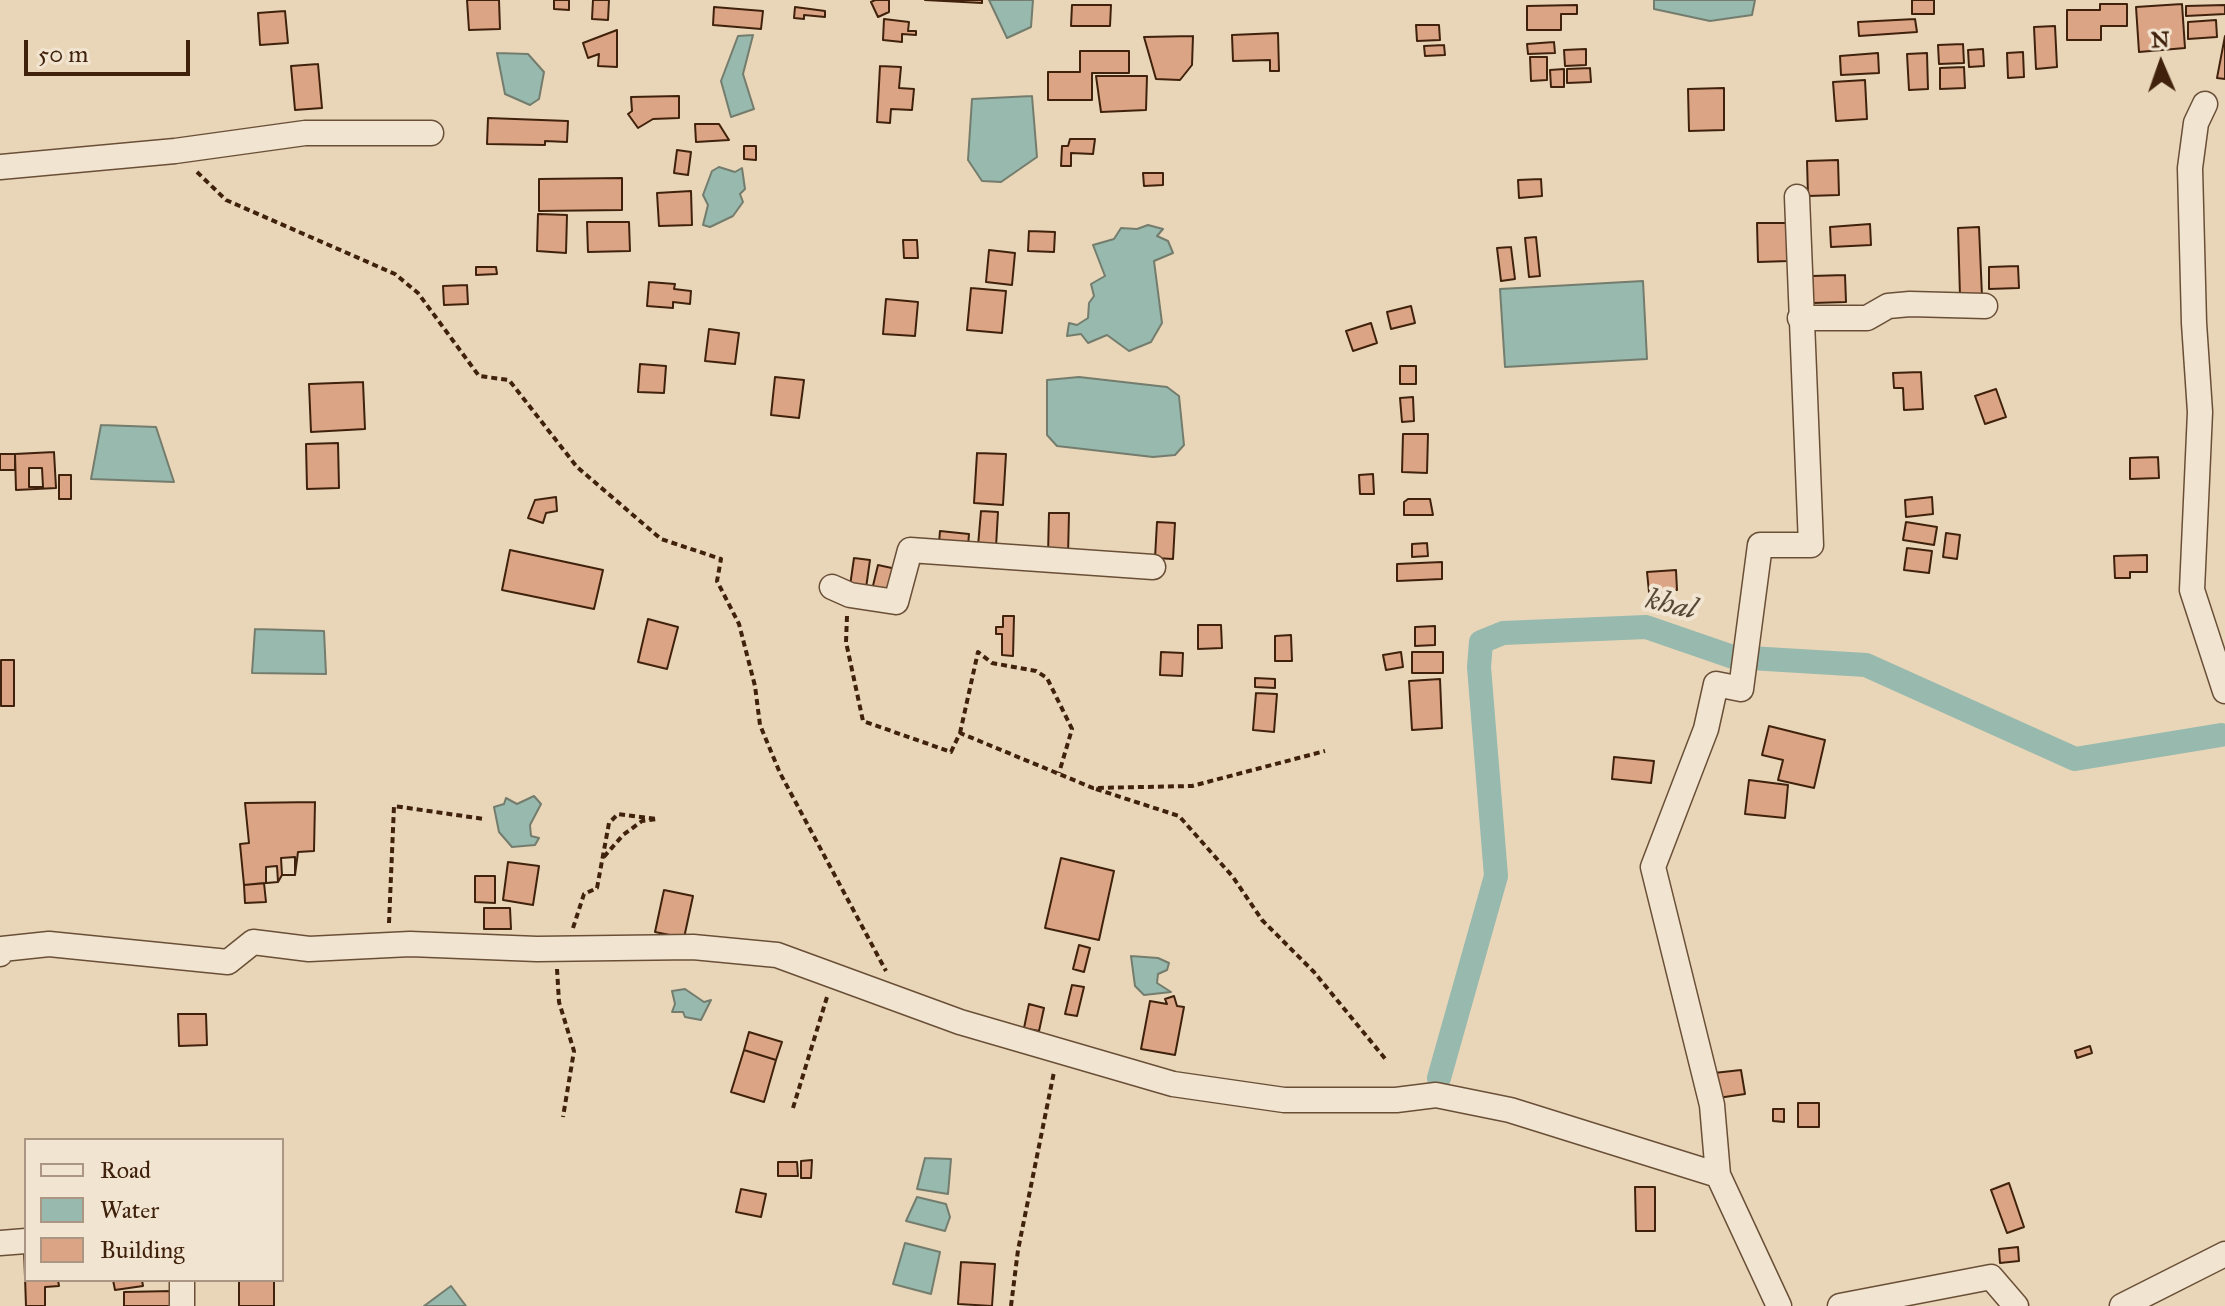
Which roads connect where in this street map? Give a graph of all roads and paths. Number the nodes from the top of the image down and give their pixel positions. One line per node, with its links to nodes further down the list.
1 (2205, 104): 10 (street)
2 (431, 133): 3 (street)
3 (175, 151): 4 (street); 18 (path)
4 (0, 167)
5 (1797, 197): 7 (street)
6 (1985, 306): 7 (street)
7 (1800, 318): 23 (street)
8 (1153, 567): 9 (street)
9 (841, 591): 11 (path)
10 (2225, 691)
11 (960, 733): 13 (path); 13 (path)
12 (1325, 751): 14 (path)
13 (1059, 773): 14 (path)
14 (1093, 788): 21 (path)
15 (484, 819): 16 (path)
16 (388, 945): 17 (street); 19 (street)
17 (1, 949)
18 (888, 973)
19 (833, 976): 20 (street); 22 (path)
20 (1059, 1049): 23 (street); 29 (path)
21 (1387, 1061)
22 (793, 1108)
23 (1718, 1175): 30 (street)
24 (24, 1241): 25 (street)
25 (0, 1243)
26 (2225, 1254): 33 (street)
27 (182, 1282): 28 (street)
28 (182, 1306)
29 (1011, 1306)
30 (1779, 1306)
31 (1840, 1306): 32 (street)
32 (2016, 1306)
33 (2122, 1306)

